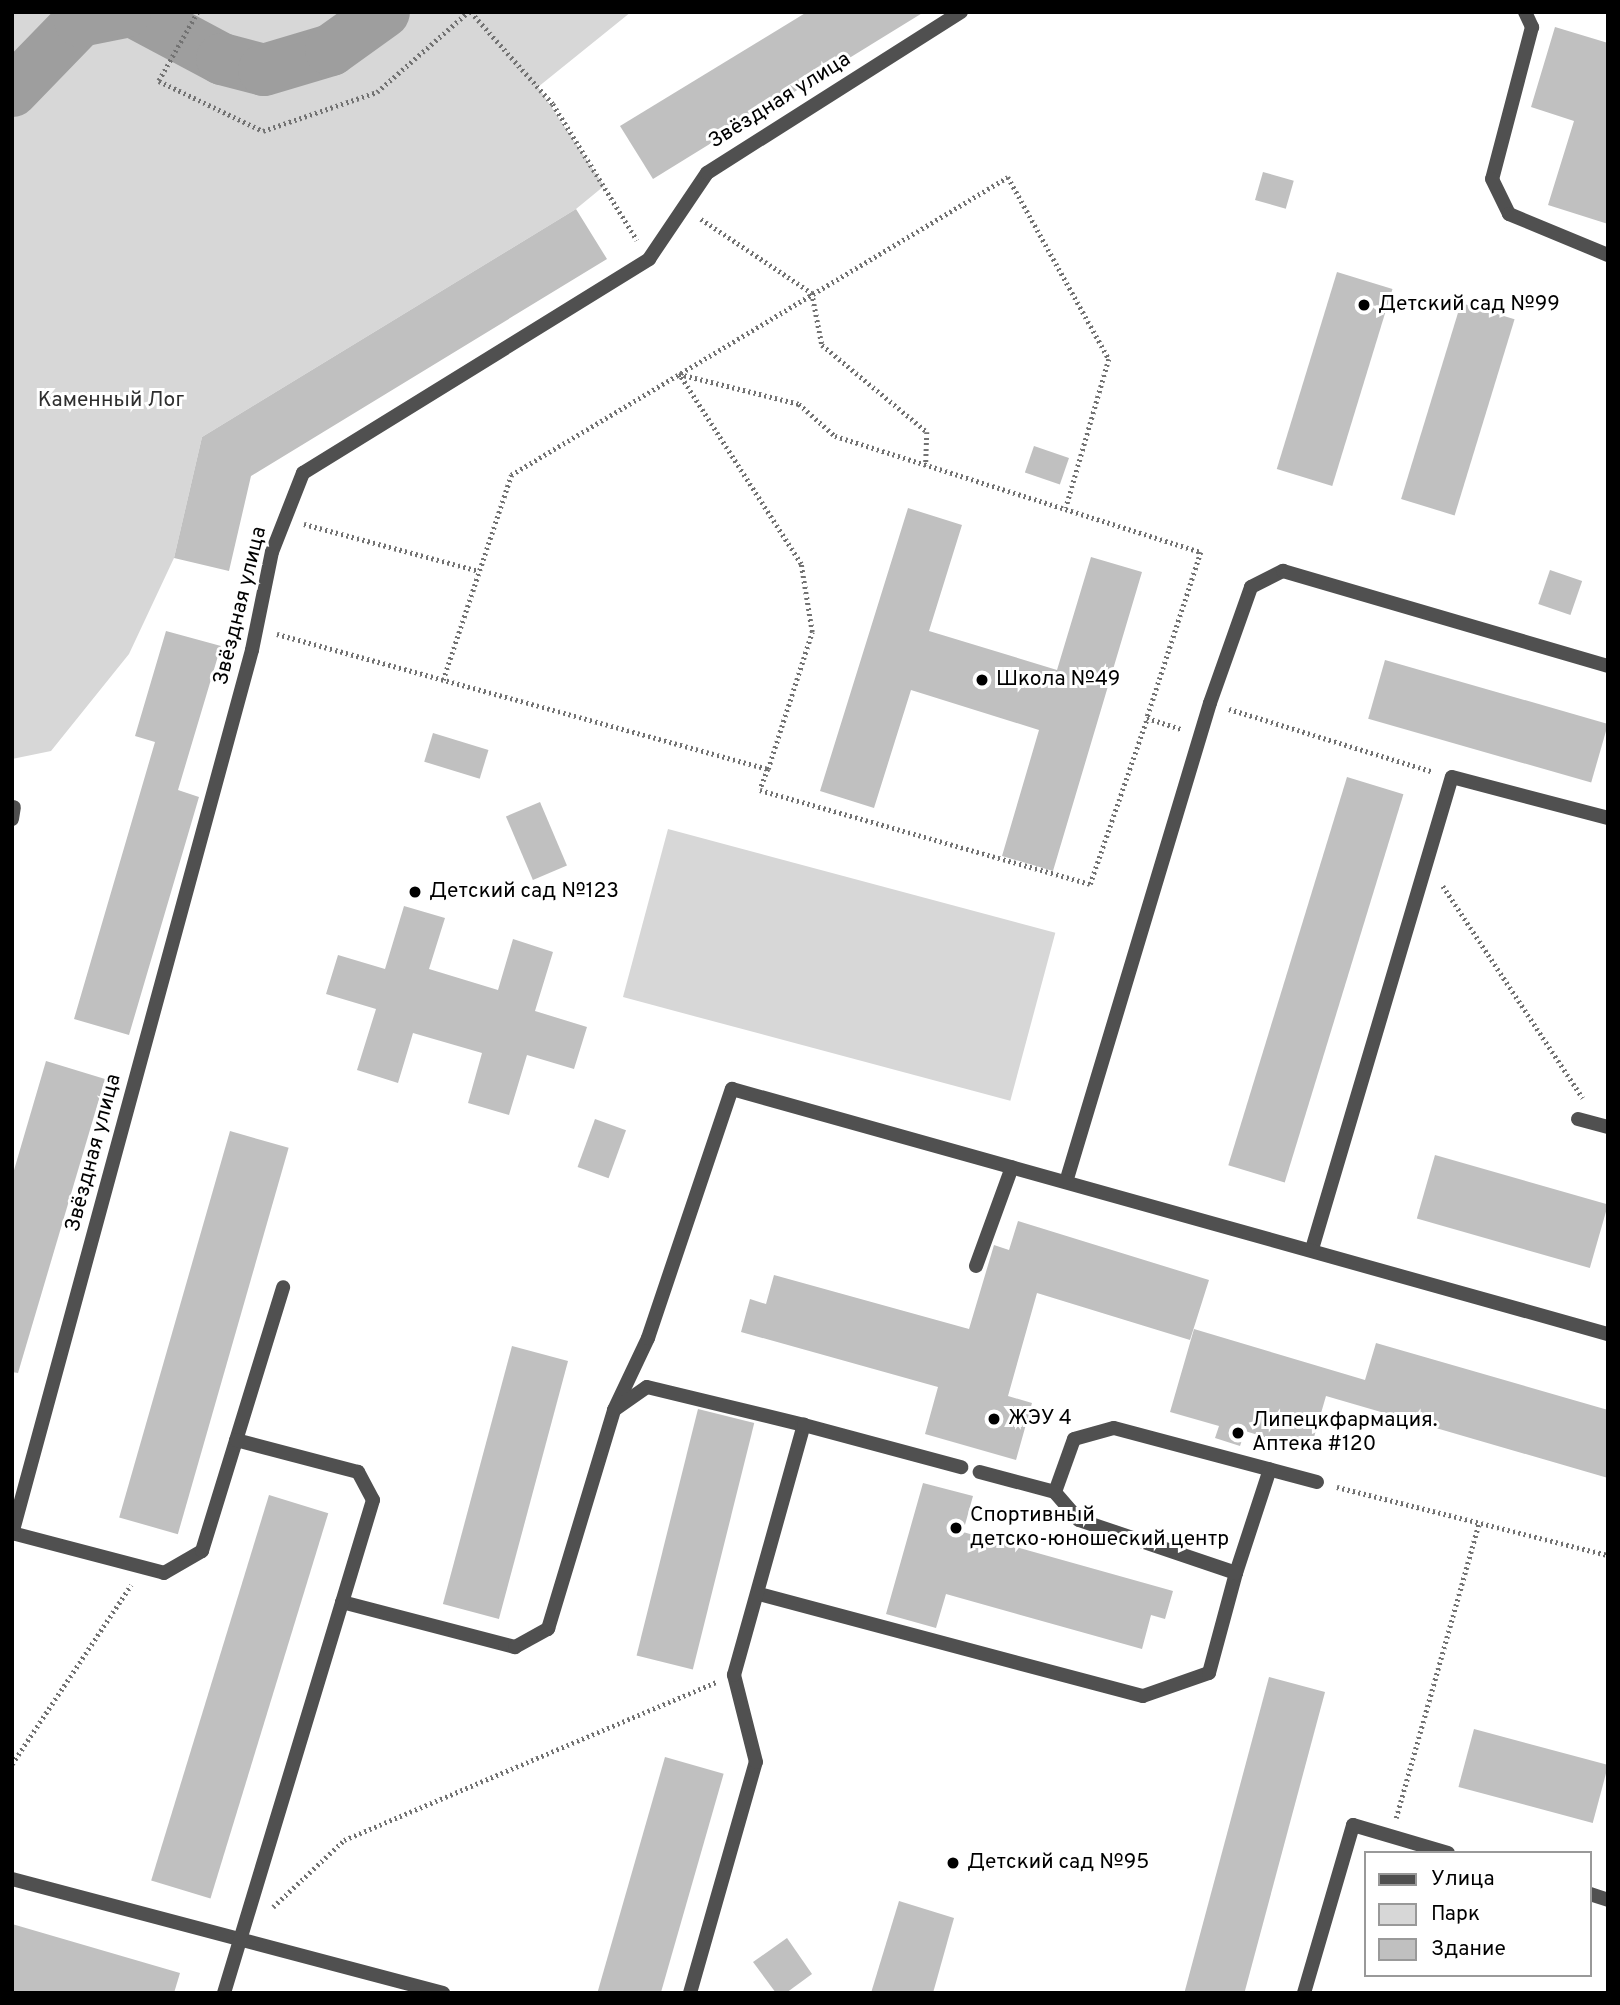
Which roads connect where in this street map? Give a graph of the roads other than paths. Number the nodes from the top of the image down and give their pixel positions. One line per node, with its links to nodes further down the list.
1 (961, 12): 22 (street, Звёздная улица)
2 (1525, 12): 3 (street)
3 (1608, 255)
4 (1608, 666): 9 (street)
5 (1608, 818): 10 (street)
6 (1578, 1119): 7 (street)
7 (1604, 1126)
8 (1012, 1167): 9 (street); 11 (street); 14 (street)
9 (1066, 1182): 10 (street)
10 (1312, 1250): 13 (street)
11 (976, 1266)
12 (284, 1287): 16 (street)
13 (1608, 1334)
14 (614, 1410): 15 (street); 25 (street)
15 (804, 1425): 17 (street); 24 (street)
16 (236, 1440): 22 (street); 25 (street)
17 (961, 1467)
18 (1270, 1469): 20 (street); 21 (street); 23 (street)
19 (980, 1472): 21 (street)
20 (1317, 1482)
21 (1055, 1492): 23 (street)
22 (12, 1534)
23 (1236, 1573): 24 (street)
24 (760, 1594): 31 (street)
25 (342, 1602): 28 (street)
26 (1441, 1851): 32 (street)
27 (12, 1879): 28 (street)
28 (239, 1940): 29 (street); 30 (street)
29 (224, 1993)
30 (443, 1993)
31 (690, 1993)
32 (1304, 1993)

